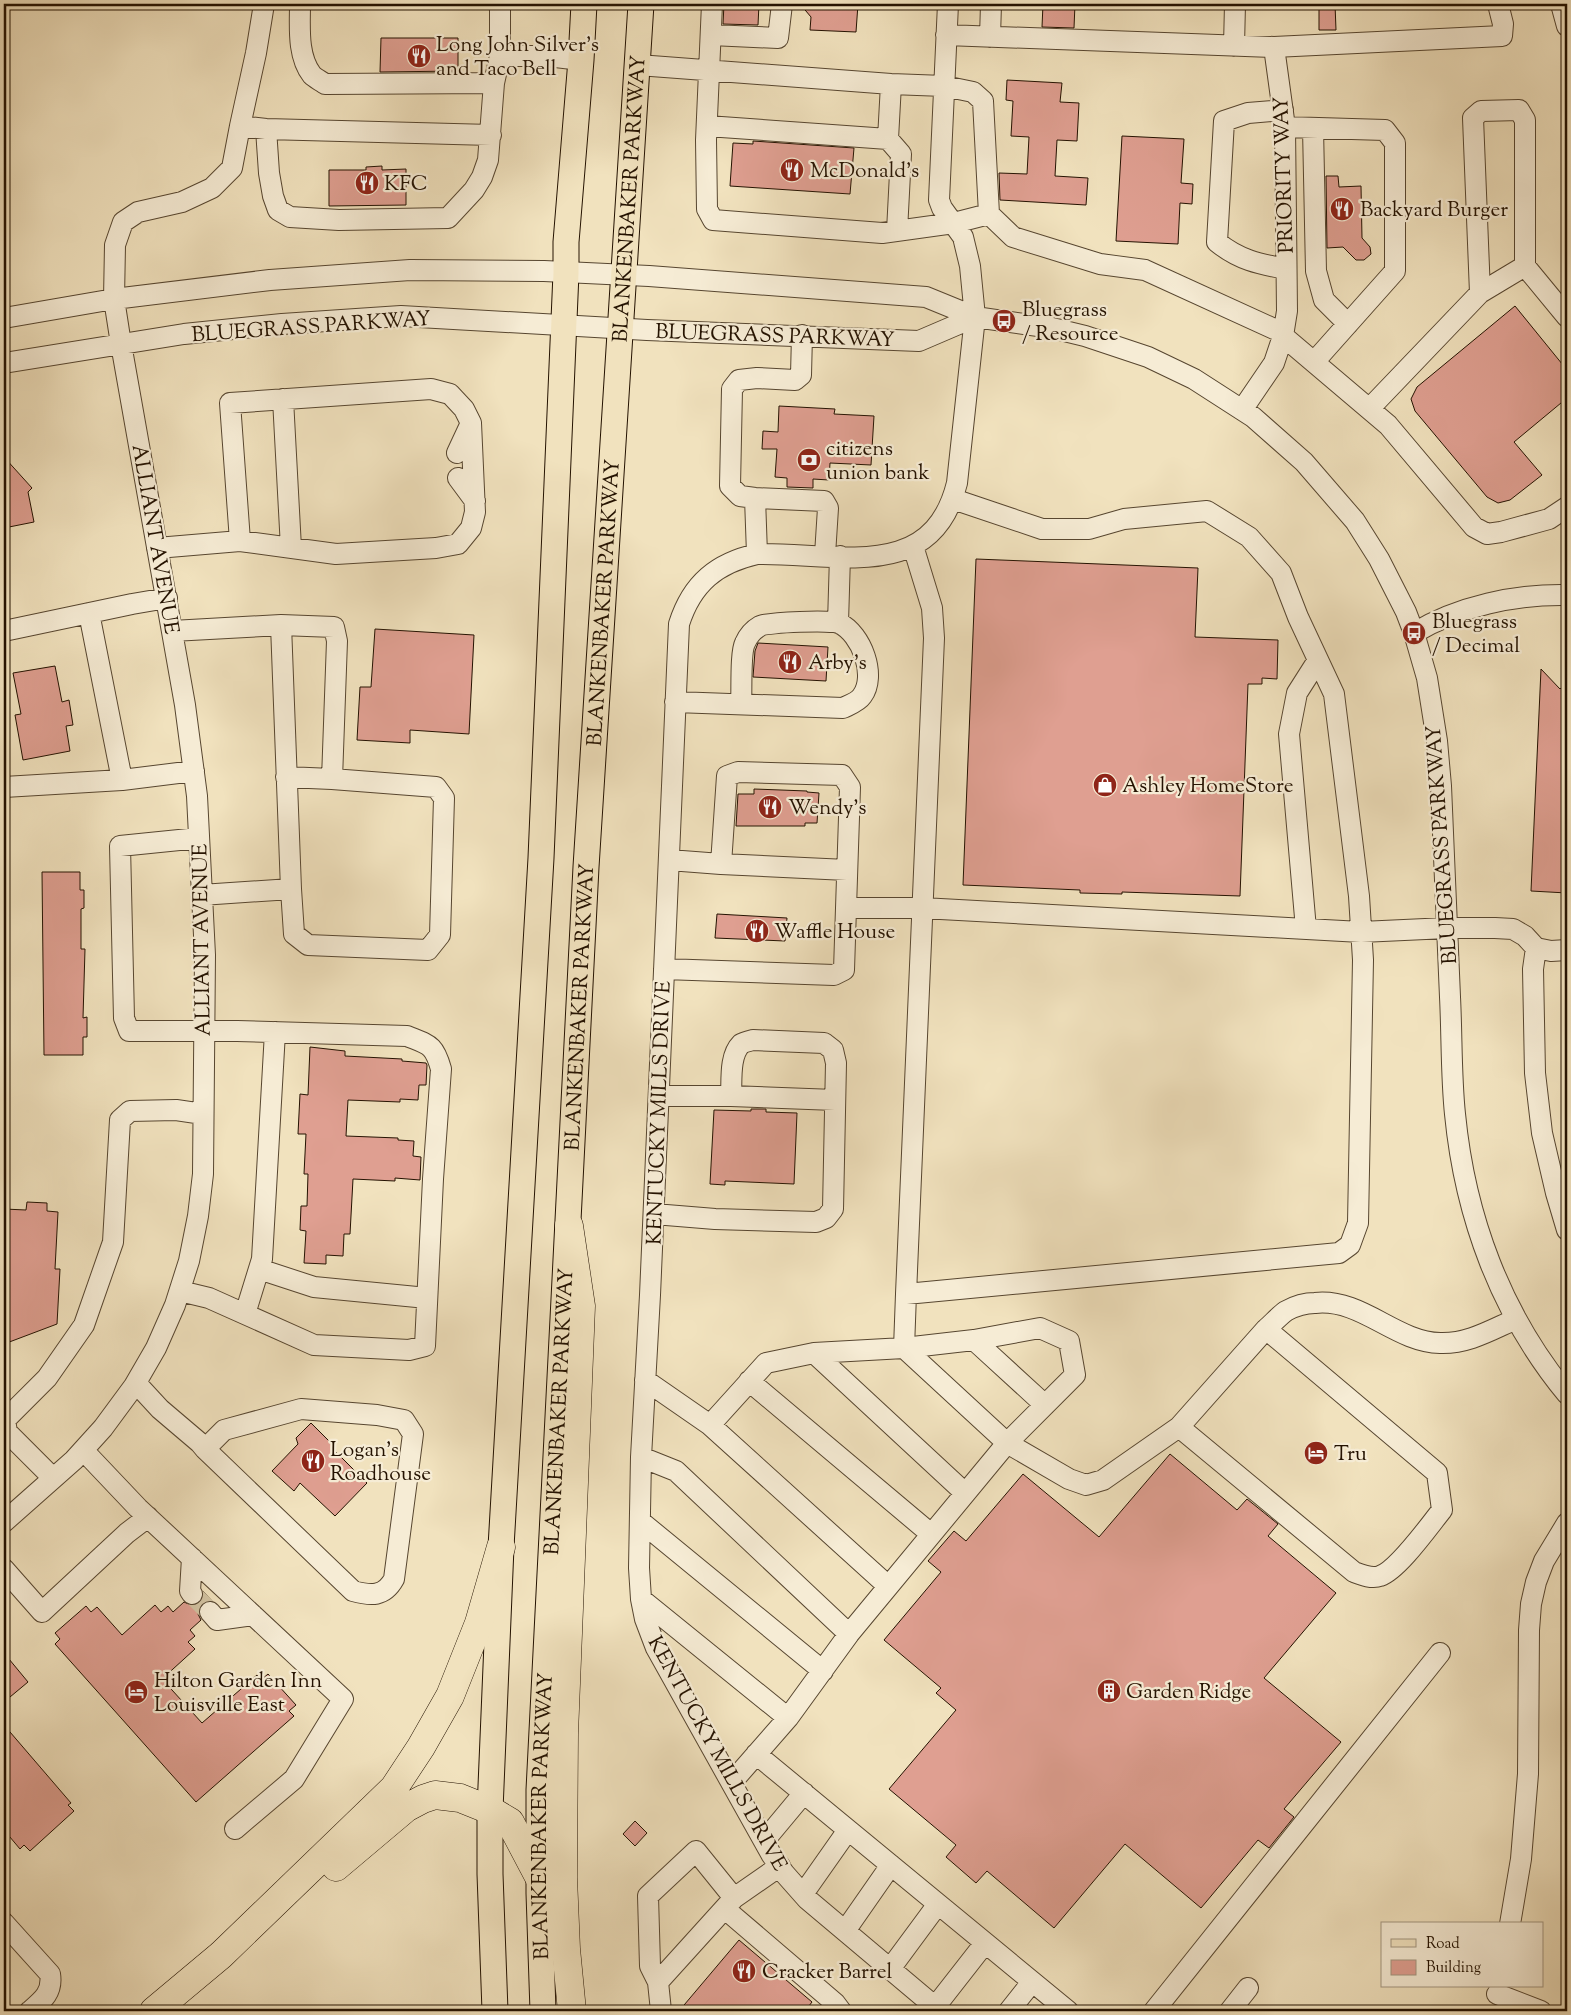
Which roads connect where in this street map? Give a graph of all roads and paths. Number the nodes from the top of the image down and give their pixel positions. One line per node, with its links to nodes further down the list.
1 (264, 4): 27 (street, ALLIANT AVENUE)
2 (300, 4): 23 (street)
3 (498, 4): 19 (street)
4 (584, 4): 20 (main road)
5 (642, 4): 21 (main road, BLANKENBAKER PARKWAY)
6 (712, 4): 14 (street)
7 (782, 4): 14 (street)
8 (948, 4): 15 (street, KENTUCKY MILLS DRIVE)
9 (991, 4): 16 (street)
10 (1235, 4): 17 (street)
11 (1498, 4): 18 (street)
12 (1561, 4): 13 (street)
13 (1567, 26)
14 (711, 35): 22 (street)
15 (946, 35): 16 (street); 25 (street, KENTUCKY MILLS DRIVE)
16 (990, 37): 17 (street)
17 (1234, 46): 18 (street)
18 (1274, 47): 26 (street, PRIORITY WAY)
19 (500, 56): 20 (street); 23 (street)
20 (581, 60): 38 (main road)
21 (638, 65): 22 (street); 39 (main road, BLANKENBAKER PARKWAY)
22 (710, 70): 24 (street); 28 (street)
23 (494, 82): 31 (street)
24 (891, 84): 25 (street); 32 (street)
25 (944, 86): 33 (street); 34 (street, KENTUCKY MILLS DRIVE)
26 (1284, 119): 29 (street); 37 (street, PRIORITY WAY); 37 (street)
27 (240, 126): 30 (street); 41 (street, ALLIANT AVENUE)
28 (707, 126): 32 (street); 35 (street)
29 (1313, 128): 45 (street); 45 (street)
30 (266, 129): 31 (street); 31 (street)
31 (491, 135)
32 (888, 139): 35 (street)
33 (989, 214): 34 (street); 48 (street)
34 (954, 223): 35 (street); 42 (street, KENTUCKY MILLS DRIVE)
35 (897, 231)
36 (1525, 266): 40 (street); 40 (street); 43 (street)
37 (1286, 269): 48 (street, PRIORITY WAY)
38 (566, 273): 39 (street, BLUEGRASS PARKWAY); 41 (street, BLUEGRASS PARKWAY); 46 (main road)
39 (624, 274): 42 (street, BLUEGRASS PARKWAY); 47 (main road, BLANKENBAKER PARKWAY)
40 (1480, 293): 54 (street)
41 (114, 299): 44 (street, BLUEGRASS PARKWAY); 50 (street, ALLIANT AVENUE)
42 (976, 317): 49 (street, BLUEGRASS PARKWAY); 55 (street, BLUEGRASS PARKWAY); 60 (street, KENTUCKY MILLS DRIVE)
43 (1567, 317)
44 (4, 318)
45 (1348, 324): 51 (street)
46 (563, 326): 47 (street, BLUEGRASS PARKWAY); 50 (street, BLUEGRASS PARKWAY); 136 (main road)
47 (622, 328): 49 (street, BLUEGRASS PARKWAY); 106 (main road, BLANKENBAKER PARKWAY)
48 (1283, 334): 51 (street); 55 (street, PRIORITY WAY)
49 (802, 336): 59 (street)
50 (121, 344): 52 (street, BLUEGRASS PARKWAY); 65 (street, ALLIANT AVENUE)
51 (1314, 362): 54 (street)
52 (4, 363)
53 (283, 399): 56 (street); 63 (street); 66 (street)
54 (1369, 409): 62 (street)
55 (1242, 410): 76 (street, BLUEGRASS PARKWAY)
56 (471, 423): 57 (street); 61 (street)
57 (457, 453)
58 (458, 478): 61 (street)
59 (755, 498): 67 (street); 68 (street)
60 (953, 499): 64 (street, KENTUCKY MILLS DRIVE); 77 (street)
61 (476, 501): 66 (street)
62 (1567, 507)
63 (240, 542): 65 (street); 66 (street)
64 (913, 546): 68 (street, KENTUCKY MILLS DRIVE); 92 (street)
65 (156, 548): 70 (street, ALLIANT AVENUE)
66 (291, 548)
67 (757, 554): 68 (street, KENTUCKY MILLS DRIVE); 78 (street, KENTUCKY MILLS DRIVE)
68 (832, 556): 72 (street)
69 (1567, 595): 76 (street)
70 (167, 598): 71 (street); 74 (street, ALLIANT AVENUE)
71 (89, 613): 75 (street); 83 (street)
72 (838, 622): 79 (street); 79 (street)
73 (281, 625): 74 (street); 81 (street); 82 (street)
74 (172, 631): 80 (street, ALLIANT AVENUE)
75 (4, 632)
76 (1414, 633): 93 (street, BLUEGRASS PARKWAY)
77 (1318, 660): 94 (street); 95 (street)
78 (676, 702): 79 (street); 86 (street, KENTUCKY MILLS DRIVE)
79 (741, 704)
80 (194, 771): 83 (street); 85 (street, ALLIANT AVENUE)
81 (286, 777): 82 (street); 89 (street)
82 (332, 779): 89 (street)
83 (122, 780): 84 (street)
84 (4, 787)
85 (199, 838): 90 (street, ALLIANT AVENUE); 99 (street)
86 (669, 860): 87 (street); 98 (street, KENTUCKY MILLS DRIVE)
87 (722, 864): 88 (street); 88 (street)
88 (847, 870): 91 (street)
89 (291, 889): 90 (street)
90 (202, 895): 99 (street, ALLIANT AVENUE)
91 (846, 908): 92 (street); 98 (street)
92 (922, 908): 94 (street); 110 (street)
93 (1447, 928): 95 (street); 96 (street); 113 (street, BLUEGRASS PARKWAY)
94 (1306, 929): 95 (street)
95 (1361, 932): 110 (street)
96 (1536, 948): 97 (street); 107 (street)
97 (1567, 950)
98 (664, 969): 101 (street, KENTUCKY MILLS DRIVE)
99 (204, 1031): 100 (street); 104 (street, ALLIANT AVENUE)
100 (275, 1032): 108 (street); 111 (street)
101 (658, 1096): 102 (street); 105 (street, KENTUCKY MILLS DRIVE)
102 (731, 1096): 103 (street); 103 (street)
103 (835, 1100): 105 (street)
104 (203, 1114): 109 (street, ALLIANT AVENUE); 129 (street)
105 (654, 1214): 118 (street, KENTUCKY MILLS DRIVE)
106 (569, 1226): 157 (main road, BLANKENBAKER PARKWAY); 176 (highway)
107 (1567, 1230)
108 (259, 1268): 111 (street); 112 (street)
109 (180, 1291): 112 (street); 120 (street, ALLIANT AVENUE)
110 (906, 1294): 116 (street)
111 (427, 1298): 112 (street)
112 (244, 1314)
113 (1516, 1319): 114 (street); 121 (street, BLUEGRASS PARKWAY)
114 (1266, 1329): 124 (street); 124 (street)
115 (974, 1340): 116 (street); 122 (street); 122 (street)
116 (904, 1348): 117 (street); 125 (street)
117 (814, 1353): 119 (street); 130 (street)
118 (645, 1380): 123 (street); 128 (street, KENTUCKY MILLS DRIVE)
119 (749, 1382): 123 (street); 135 (street)
120 (136, 1383): 126 (street); 127 (street, ALLIANT AVENUE)
121 (1567, 1394)
122 (1045, 1405): 125 (street)
123 (710, 1425): 139 (street)
124 (1179, 1428): 125 (street)
125 (1007, 1443): 130 (street)
126 (205, 1449): 126 (street)
127 (83, 1450): 129 (street, ALLIANT AVENUE); 131 (street)
128 (641, 1456): 132 (street, KENTUCKY MILLS DRIVE); 144 (street)
129 (53, 1478): 133 (street, ALLIANT AVENUE)
130 (965, 1493): 135 (street)
131 (148, 1517): 137 (street); 138 (street)
132 (640, 1521): 141 (street, KENTUCKY MILLS DRIVE); 146 (street)
133 (4, 1522)
134 (1567, 1523): 161 (street)
135 (931, 1534): 139 (street)
136 (501, 1547): 151 (main road); 165 (highway)
137 (192, 1558): 140 (street); 143 (street)
138 (4, 1569)
139 (888, 1586): 144 (street)
140 (192, 1594)
141 (641, 1599): 147 (street); 149 (street, KENTUCKY MILLS DRIVE)
142 (210, 1612): 143 (street)
143 (252, 1615): 152 (street)
144 (849, 1634): 146 (street)
145 (1440, 1653): 181 (street)
146 (823, 1671): 147 (street)
147 (788, 1718): 148 (street)
148 (756, 1754): 149 (street); 150 (street)
149 (732, 1782): 154 (street, KENTUCKY MILLS DRIVE)
150 (804, 1793): 153 (street); 154 (street)
151 (490, 1810): 157 (highway); 165 (highway); 174 (main road)
152 (235, 1829)
153 (848, 1830): 155 (street); 158 (street)
154 (764, 1841): 156 (street, KENTUCKY MILLS DRIVE)
155 (891, 1865): 160 (street); 163 (street)
156 (780, 1866): 158 (street, KENTUCKY MILLS DRIVE); 159 (street)
157 (539, 1877): 175 (main road, BLANKENBAKER PARKWAY)
158 (803, 1894): 163 (street, KENTUCKY MILLS DRIVE)
159 (730, 1904): 167 (street); 167 (street); 178 (street)
160 (938, 1904): 164 (street); 166 (street)
161 (1510, 1922)
162 (4, 1923): 172 (street)
163 (845, 1931): 166 (street, KENTUCKY MILLS DRIVE)
164 (984, 1943): 168 (street); 171 (street)
165 (221, 1955): 173 (highway)
166 (890, 1969): 171 (street, KENTUCKY MILLS DRIVE)
167 (658, 1982): 177 (street)
168 (1032, 1982): 179 (street); 180 (street)
169 (1248, 1988): 182 (street)
170 (1496, 1997): 183 (street)
171 (938, 2009)
172 (30, 2011)
173 (154, 2011)
174 (495, 2011)
175 (543, 2011)
176 (572, 2011)
177 (661, 2011)
178 (841, 2011)
179 (1008, 2011)
180 (1068, 2011)
181 (1154, 2011)
182 (1230, 2011)
183 (1541, 2011)

